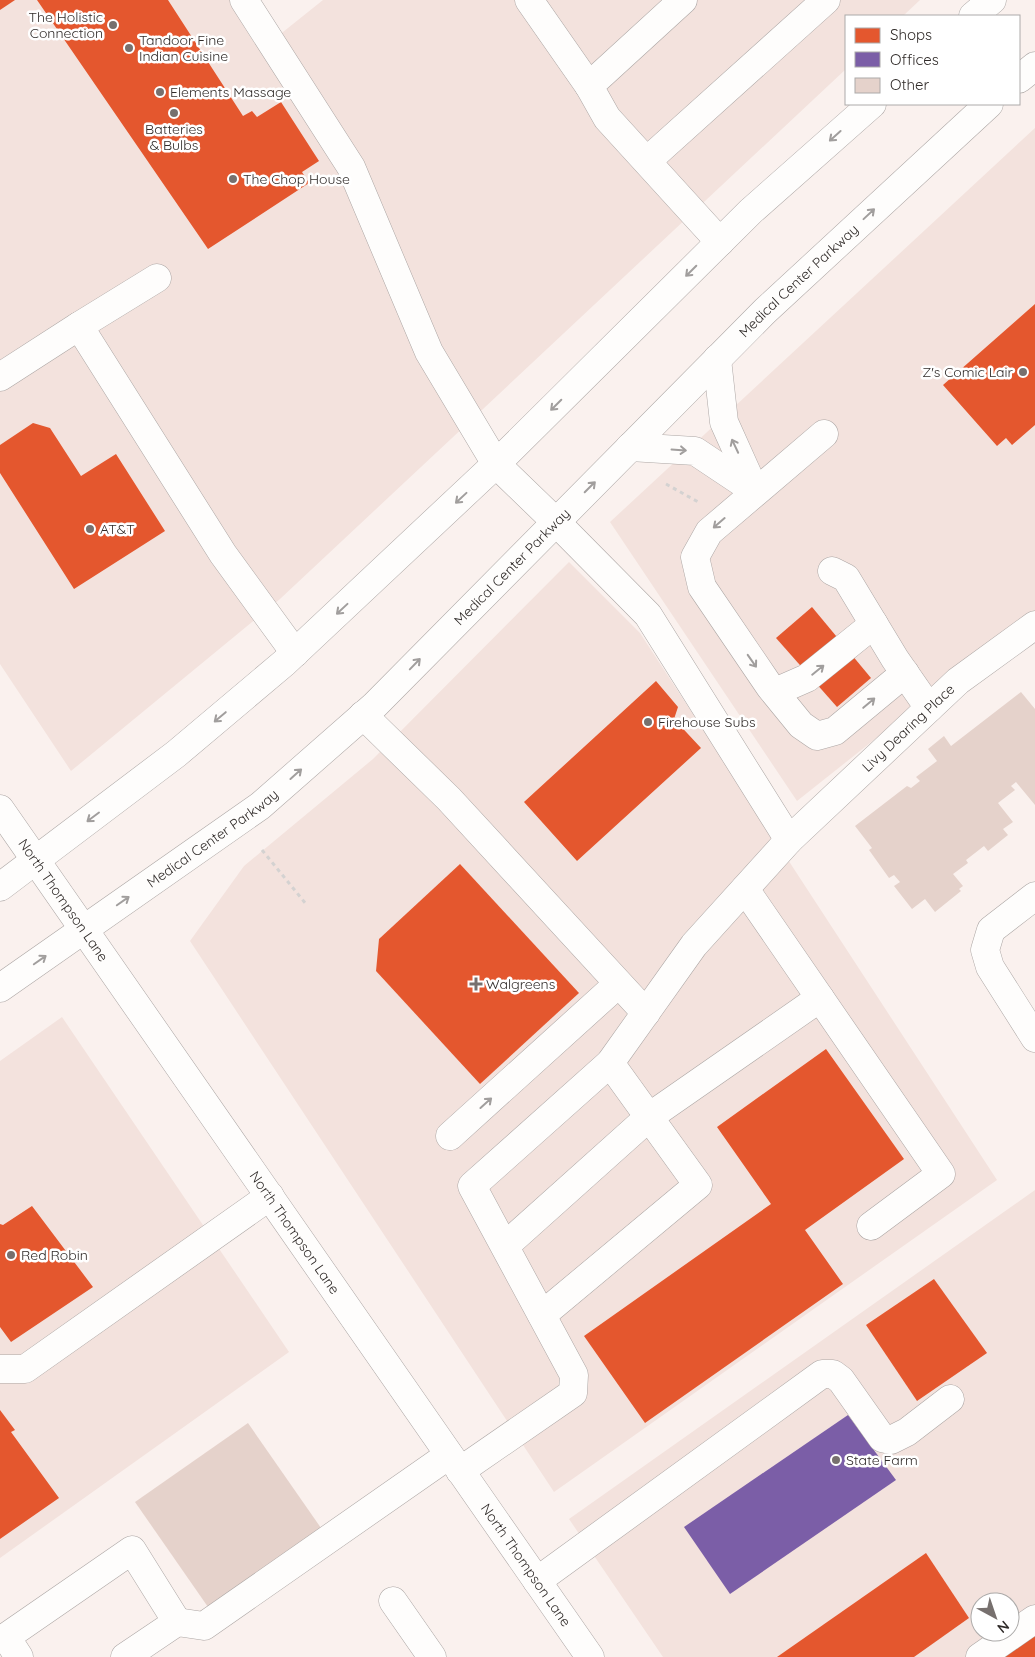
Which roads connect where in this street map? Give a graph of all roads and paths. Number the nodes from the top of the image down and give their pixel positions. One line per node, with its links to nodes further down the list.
1 (244, 0): 20 (main road)
2 (529, 0): 9 (main road)
3 (683, 0): 9 (main road)
4 (826, 0): 12 (main road)
5 (992, 0): 6 (main road)
6 (974, 15)
7 (1035, 66): 8 (main road)
8 (1020, 78)
9 (589, 86): 12 (main road)
10 (871, 105): 13 (main road, one-way to 13)
11 (988, 105): 16 (main road, Medical Center Parkway, one-way to 11)
12 (647, 161): 13 (main road)
13 (720, 242): 20 (main road, one-way to 20)
14 (157, 278): 15 (main road)
15 (79, 326): 17 (main road); 28 (main road)
16 (717, 359): 19 (main road, Medical Center Parkway); 22 (main road, one-way to 16)
17 (0, 377)
18 (824, 434): 22 (main road)
19 (630, 447): 22 (main road, one-way to 22); 24 (main road, Medical Center Parkway, one-way to 19)
20 (496, 464): 24 (main road); 28 (main road, one-way to 28)
21 (666, 484): 23 (path)
22 (755, 491): 30 (main road, one-way to 30)
23 (703, 506)
24 (556, 522): 32 (main road, Medical Center Parkway, one-way to 24); 34 (main road)
25 (832, 571): 26 (main road)
26 (874, 624): 29 (main road); 30 (main road, one-way to 26)
27 (1035, 625): 31 (main road, Livy Dearing Place)
28 (294, 653): 36 (main road, one-way to 36)
29 (905, 673): 30 (main road, one-way to 29); 31 (main road)
30 (774, 692)
31 (929, 708): 34 (main road, Livy Dearing Place)
32 (363, 715): 41 (main road, Medical Center Parkway, one-way to 32); 42 (main road)
33 (0, 809): 36 (main road, North Thompson Lane)
34 (789, 840): 38 (main road, Livy Dearing Place)
35 (262, 850): 40 (path)
36 (37, 860): 37 (main road); 41 (main road, North Thompson Lane)
37 (0, 887)
38 (745, 889): 44 (main road); 45 (main road, Livy Dearing Place)
39 (1035, 896): 46 (main road)
40 (306, 904)
41 (83, 929): 43 (main road, Medical Center Parkway, one-way to 41); 50 (main road, North Thompson Lane)
42 (618, 984): 45 (main road); 49 (main road, one-way to 42)
43 (0, 988)
44 (820, 998): 48 (main road); 51 (main road)
45 (646, 1013): 47 (main road, Livy Dearing Place)
46 (1035, 1038)
47 (610, 1063): 48 (main road); 52 (main road, Livy Dearing Place)
48 (649, 1118): 52 (main road); 53 (main road)
49 (450, 1136)
50 (270, 1196): 54 (main road); 56 (main road, North Thompson Lane)
51 (870, 1226)
52 (505, 1246): 53 (main road)
53 (542, 1315): 56 (main road)
54 (0, 1369)
55 (950, 1399): 57 (main road)
56 (454, 1463): 57 (main road, North Thompson Lane); 60 (main road)
57 (537, 1581): 64 (main road, North Thompson Lane)
58 (392, 1601): 63 (main road)
59 (1035, 1619): 65 (main road)
60 (177, 1622): 61 (main road); 62 (main road)
61 (19, 1657)
62 (125, 1657)
63 (432, 1657)
64 (590, 1657)
65 (980, 1657)

